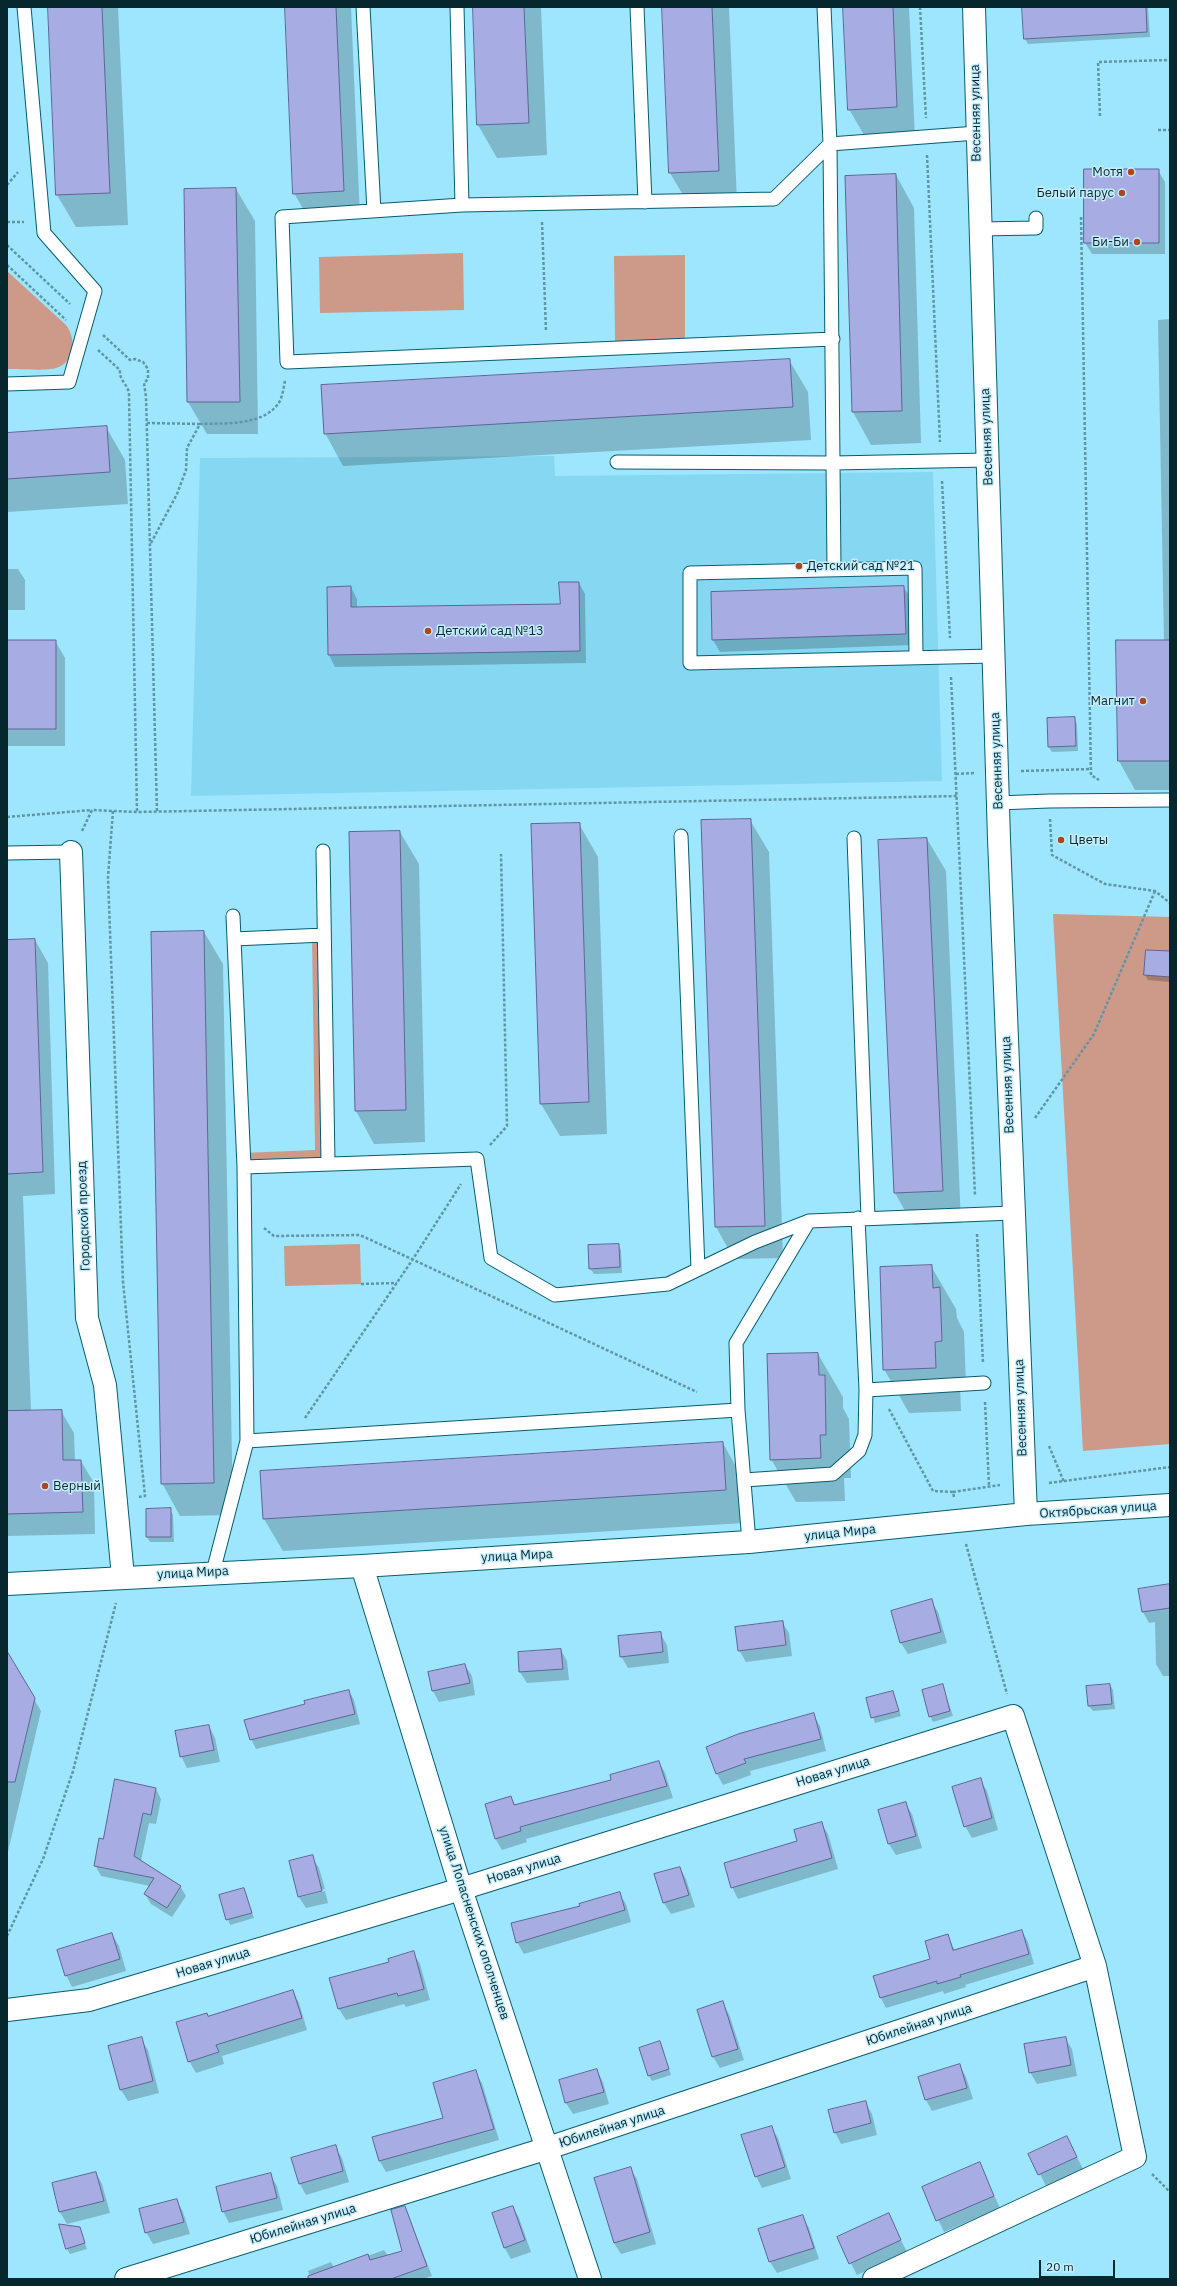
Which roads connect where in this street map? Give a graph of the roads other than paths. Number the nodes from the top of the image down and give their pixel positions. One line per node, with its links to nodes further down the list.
1 (24, 7): 15 (lane)
2 (363, 7): 11 (lane)
3 (457, 7): 10 (lane)
4 (637, 7): 9 (lane)
5 (824, 7): 8 (lane)
6 (974, 7): 7 (street, Весенняя улица)
7 (977, 133): 8 (lane); 13 (street, Весенняя улица)
8 (830, 144): 9 (lane); 14 (lane)
9 (645, 202): 10 (lane)
10 (462, 205): 11 (lane)
11 (374, 211): 14 (lane)
12 (1036, 218): 13 (lane)
13 (980, 229): 16 (street, Весенняя улица)
14 (832, 339): 18 (lane)
15 (7, 384)
16 (988, 460): 18 (lane); 20 (street, Весенняя улица)
17 (617, 462): 18 (lane)
18 (833, 463): 19 (lane)
19 (834, 570): 21 (lane); 21 (lane)
20 (994, 656): 21 (lane); 23 (street, Весенняя улица)
21 (916, 657)
22 (1170, 800): 23 (lane)
23 (998, 803): 34 (street, Весенняя улица)
24 (681, 836): 37 (lane)
25 (854, 838): 35 (lane)
26 (323, 851): 30 (lane)
27 (71, 852): 28 (lane); 48 (street, Городской проезд)
28 (7, 853)
29 (233, 916): 31 (lane)
30 (324, 935): 31 (lane); 32 (lane)
31 (234, 939): 33 (lane)
32 (328, 1163): 33 (lane); 37 (lane)
33 (244, 1167): 41 (lane)
34 (1013, 1213): 35 (lane); 44 (street, Весенняя улица)
35 (863, 1218): 36 (lane); 39 (lane)
36 (809, 1221): 37 (lane); 40 (lane)
37 (698, 1269)
38 (984, 1383): 39 (lane)
39 (872, 1390): 42 (lane)
40 (738, 1410): 41 (lane); 42 (lane)
41 (247, 1441): 47 (lane)
42 (744, 1480): 45 (lane)
43 (1170, 1505): 44 (street, Октябрьская улица)
44 (1026, 1514): 45 (street, улица Мира)
45 (749, 1542): 46 (street, улица Мира)
46 (362, 1566): 47 (street, улица Мира); 50 (street, улица Лопасненских ополченцев)
47 (213, 1572): 48 (street, улица Мира)
48 (123, 1577): 49 (street, улица Мира)
49 (7, 1584)
50 (461, 1889): 51 (street, Новая улица); 52 (street, Новая улица); 53 (street, улица Лопасненских ополченцев)
51 (1095, 1966): 53 (street, Юбилейная улица); 56 (street)
52 (7, 2010)
53 (548, 2148): 54 (street, Юбилейная улица); 55 (street, улица Лопасненских ополченцев)
54 (126, 2279)
55 (590, 2279)
56 (874, 2279)

